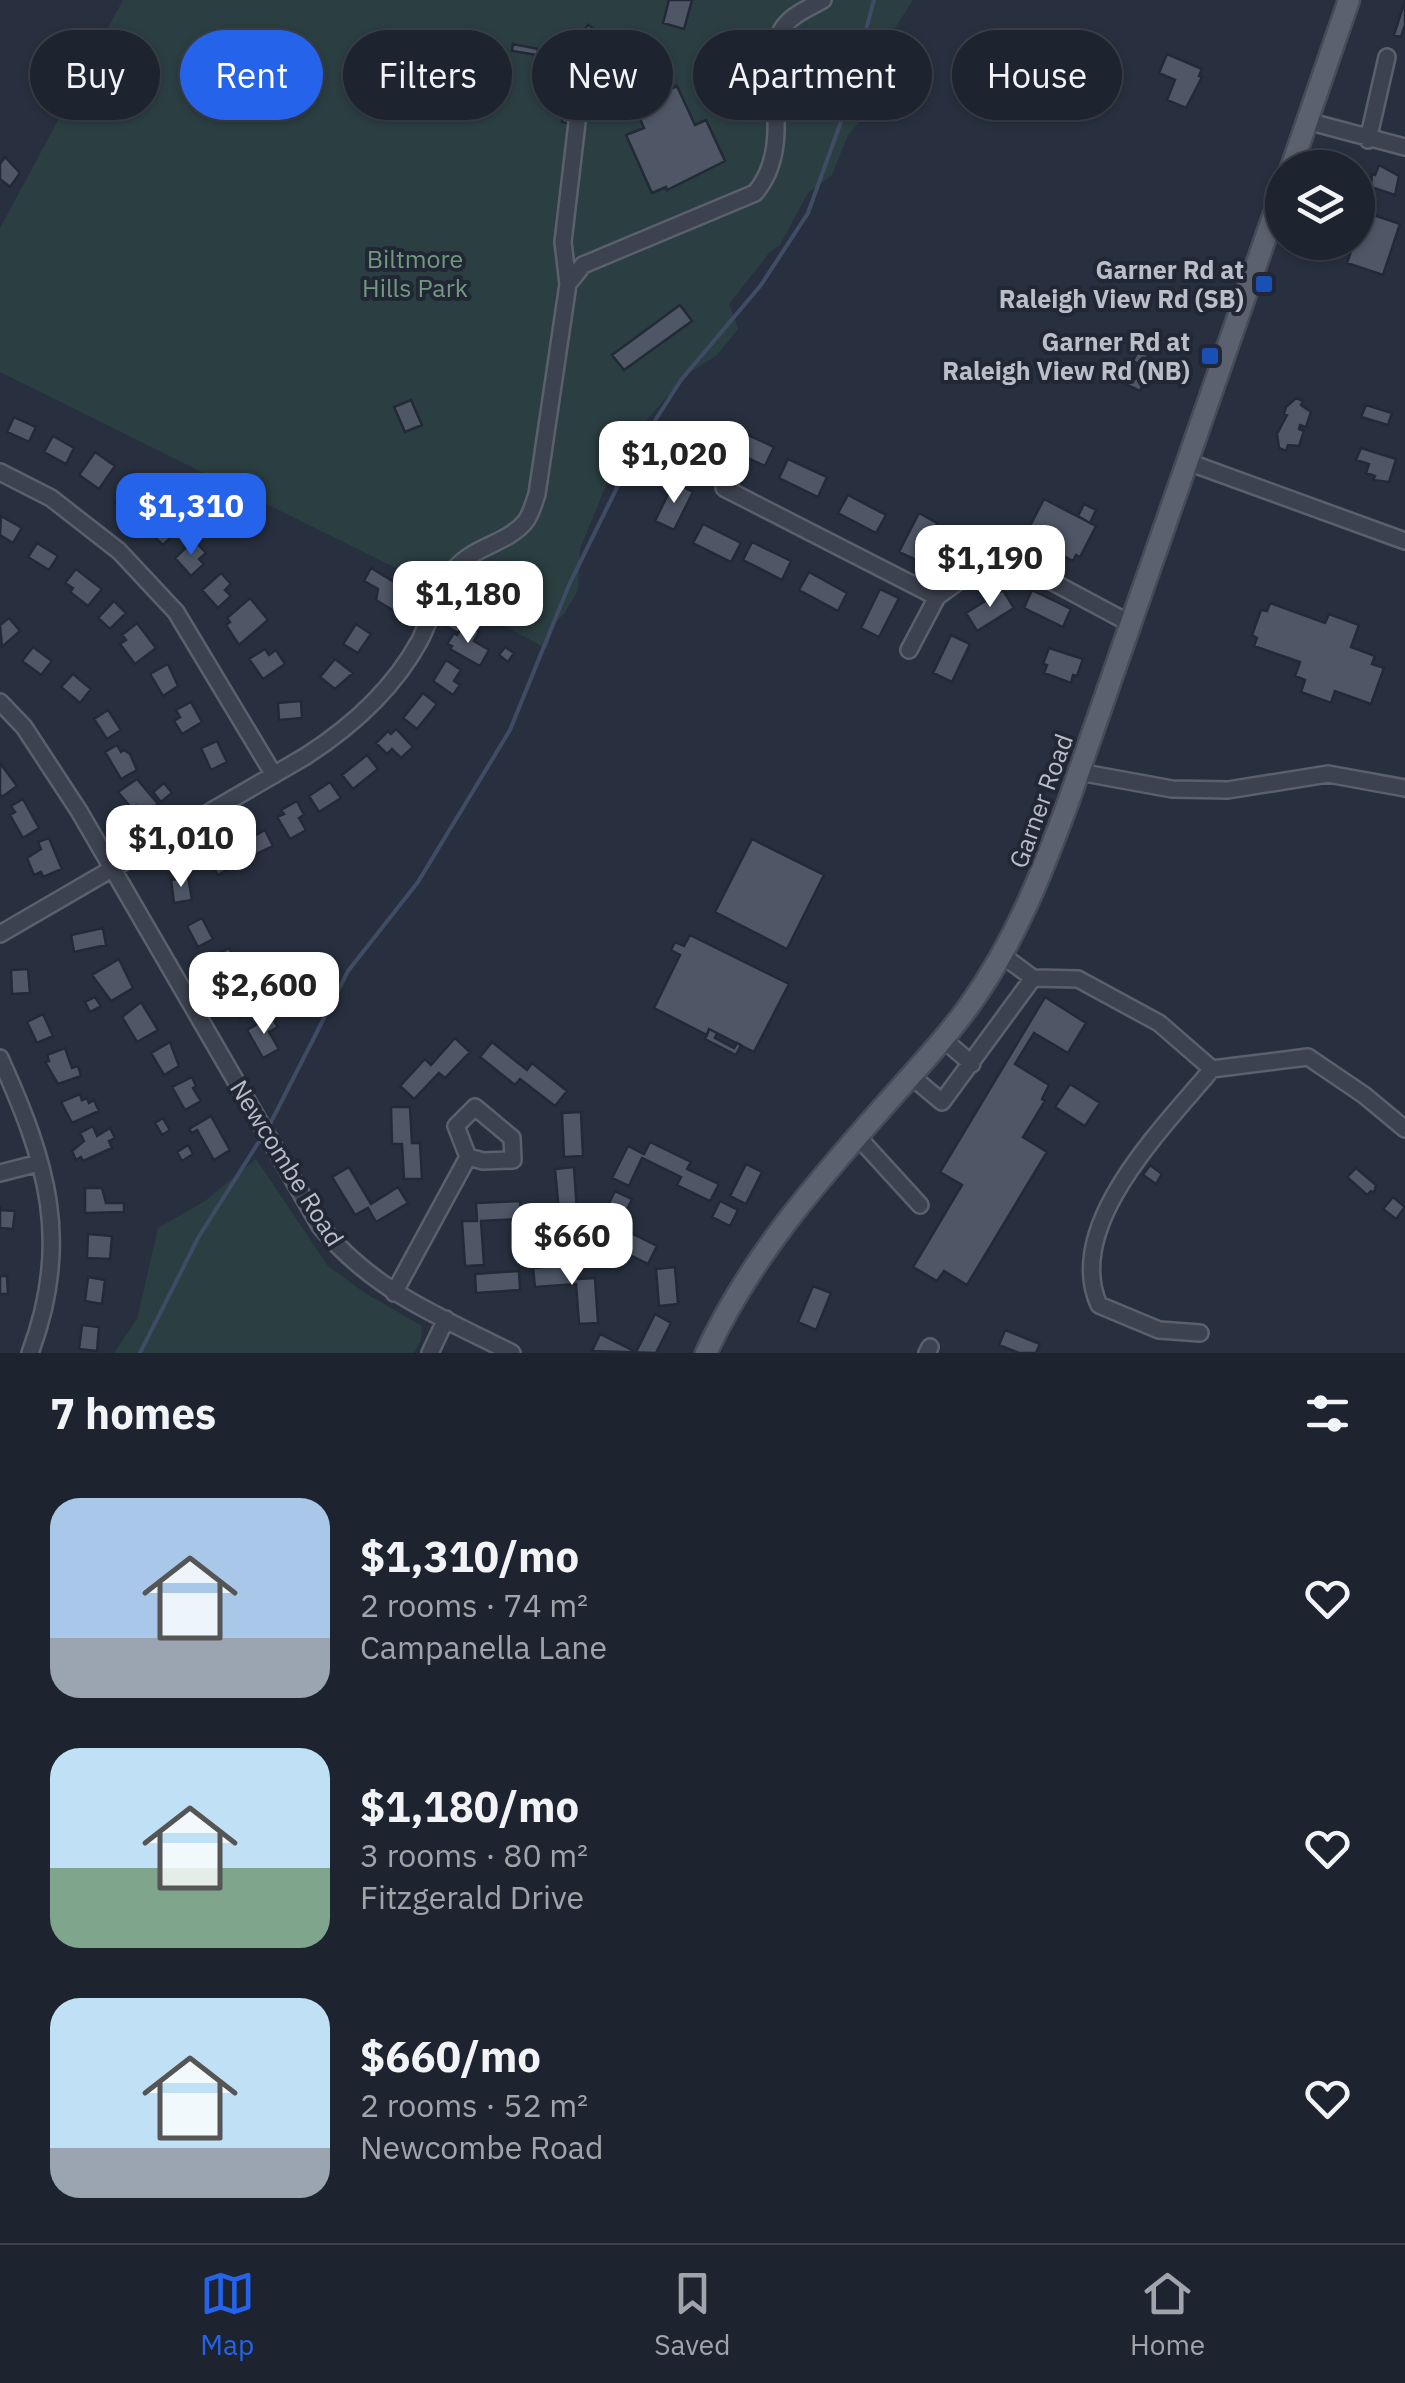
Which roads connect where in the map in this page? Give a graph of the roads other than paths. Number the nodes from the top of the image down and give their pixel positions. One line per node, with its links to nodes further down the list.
1 (823, 0): 10 (street)
2 (1349, 0): 5 (main road)
3 (1387, 56): 6 (street)
4 (578, 120): 10 (street)
5 (1307, 122): 6 (street); 8 (main road)
6 (1368, 140): 7 (street)
7 (1405, 147)
8 (1297, 150)
9 (1265, 240): 11 (main road, Garner Road)
10 (568, 284): 20 (street)
11 (1188, 462): 14 (street); 16 (main road, Garner Road)
12 (0, 472): 20 (street)
13 (724, 488): 15 (street)
14 (1405, 541)
15 (936, 596): 16 (street); 17 (street)
16 (1131, 624): 19 (main road, Garner Road)
17 (909, 650)
18 (0, 702): 22 (street, Newcombe Road)
19 (1079, 772): 21 (street); 24 (main road, Garner Road)
20 (274, 775): 22 (street)
21 (1405, 788)
22 (111, 871): 23 (street); 37 (street, Newcombe Road)
23 (0, 934)
24 (1002, 955): 25 (street); 26 (main road, Garner Road)
25 (1034, 978): 28 (street); 29 (street)
26 (942, 1039): 28 (street); 30 (main road, Garner Road)
27 (0, 1058): 34 (street)
28 (972, 1064): 30 (street)
29 (1212, 1069): 31 (street); 39 (street)
30 (911, 1076): 32 (main road, Garner Road)
31 (1405, 1129)
32 (857, 1136): 36 (street); 43 (main road, Garner Road)
33 (468, 1157): 37 (street)
34 (40, 1162): 35 (street); 40 (street)
35 (0, 1173)
36 (920, 1205)
37 (394, 1293): 38 (street, Newcombe Road)
38 (446, 1319): 41 (street); 42 (street, Newcombe Road)
39 (1200, 1334)
40 (30, 1353)
41 (430, 1353)
42 (512, 1353)
43 (706, 1353)

